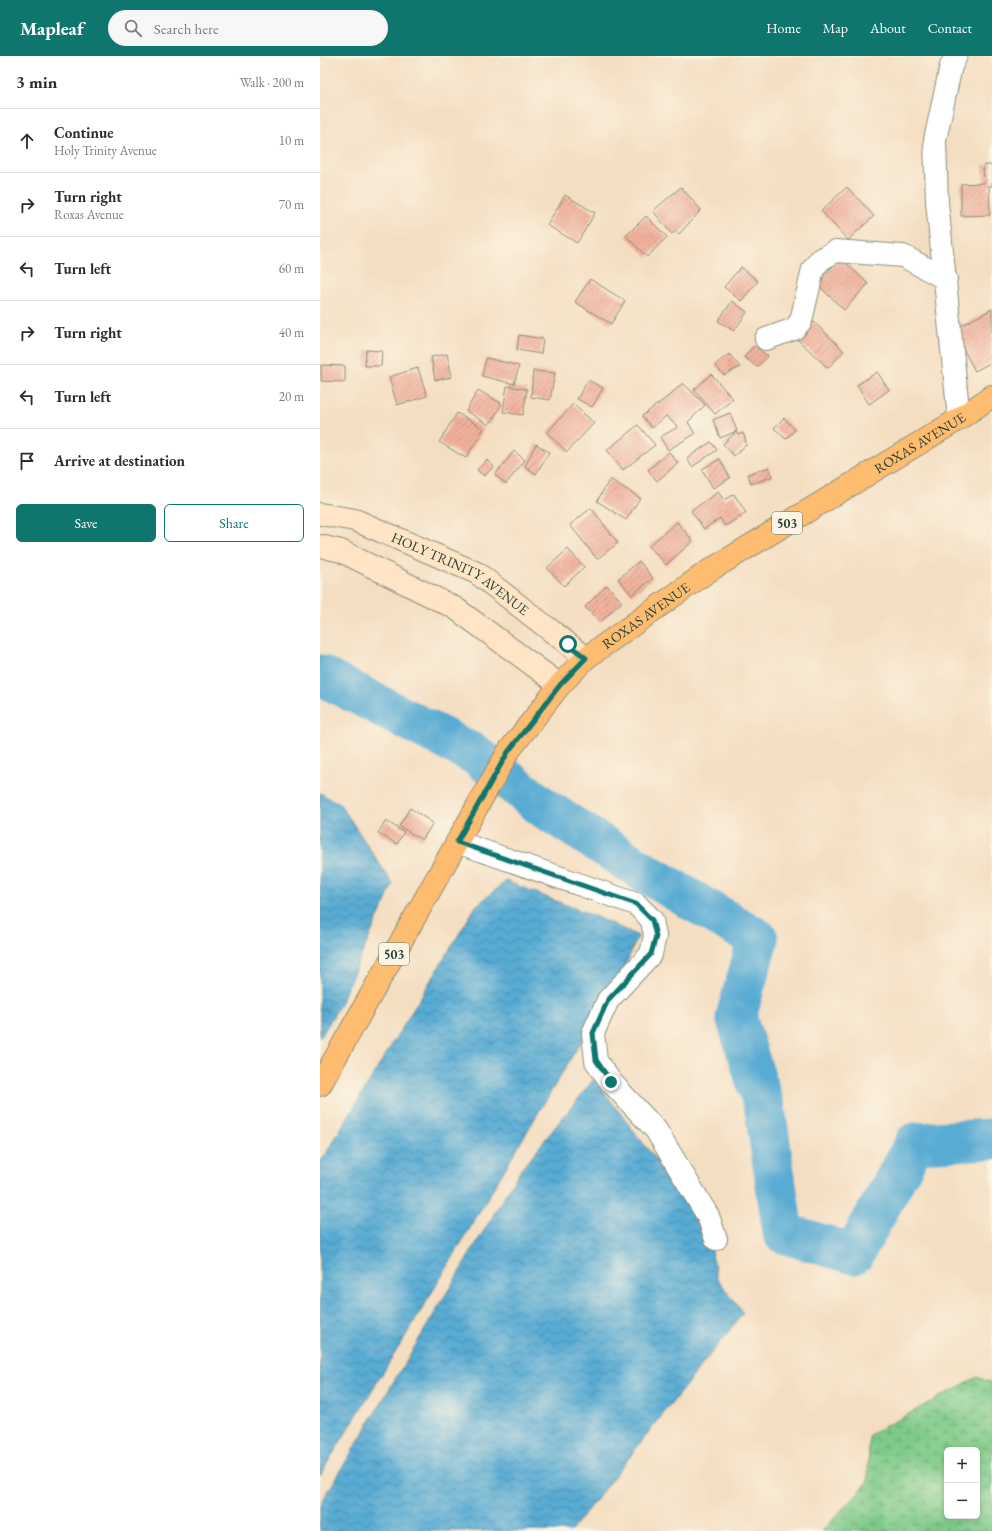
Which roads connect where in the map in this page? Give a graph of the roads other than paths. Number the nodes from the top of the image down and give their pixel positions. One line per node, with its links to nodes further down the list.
1 (956, 56): 2 (street)
2 (946, 279): 3 (street); 5 (street)
3 (766, 339)
4 (992, 396): 5 (main road, ROXAS AVENUE / 503)
5 (959, 419): 10 (main road, ROXAS AVENUE / 503)
6 (320, 514): 7 (main road, HOLY TRINITY AVENUE)
7 (355, 520): 9 (main road); 10 (main road, HOLY TRINITY AVENUE)
8 (320, 546): 9 (main road)
9 (341, 551): 11 (main road)
10 (586, 658): 11 (main road, ROXAS AVENUE / 503)
11 (560, 685): 12 (main road, ROXAS AVENUE / 503)
12 (457, 842): 13 (main road, ROXAS AVENUE / 503); 14 (street)
13 (320, 1085)
14 (716, 1239)

